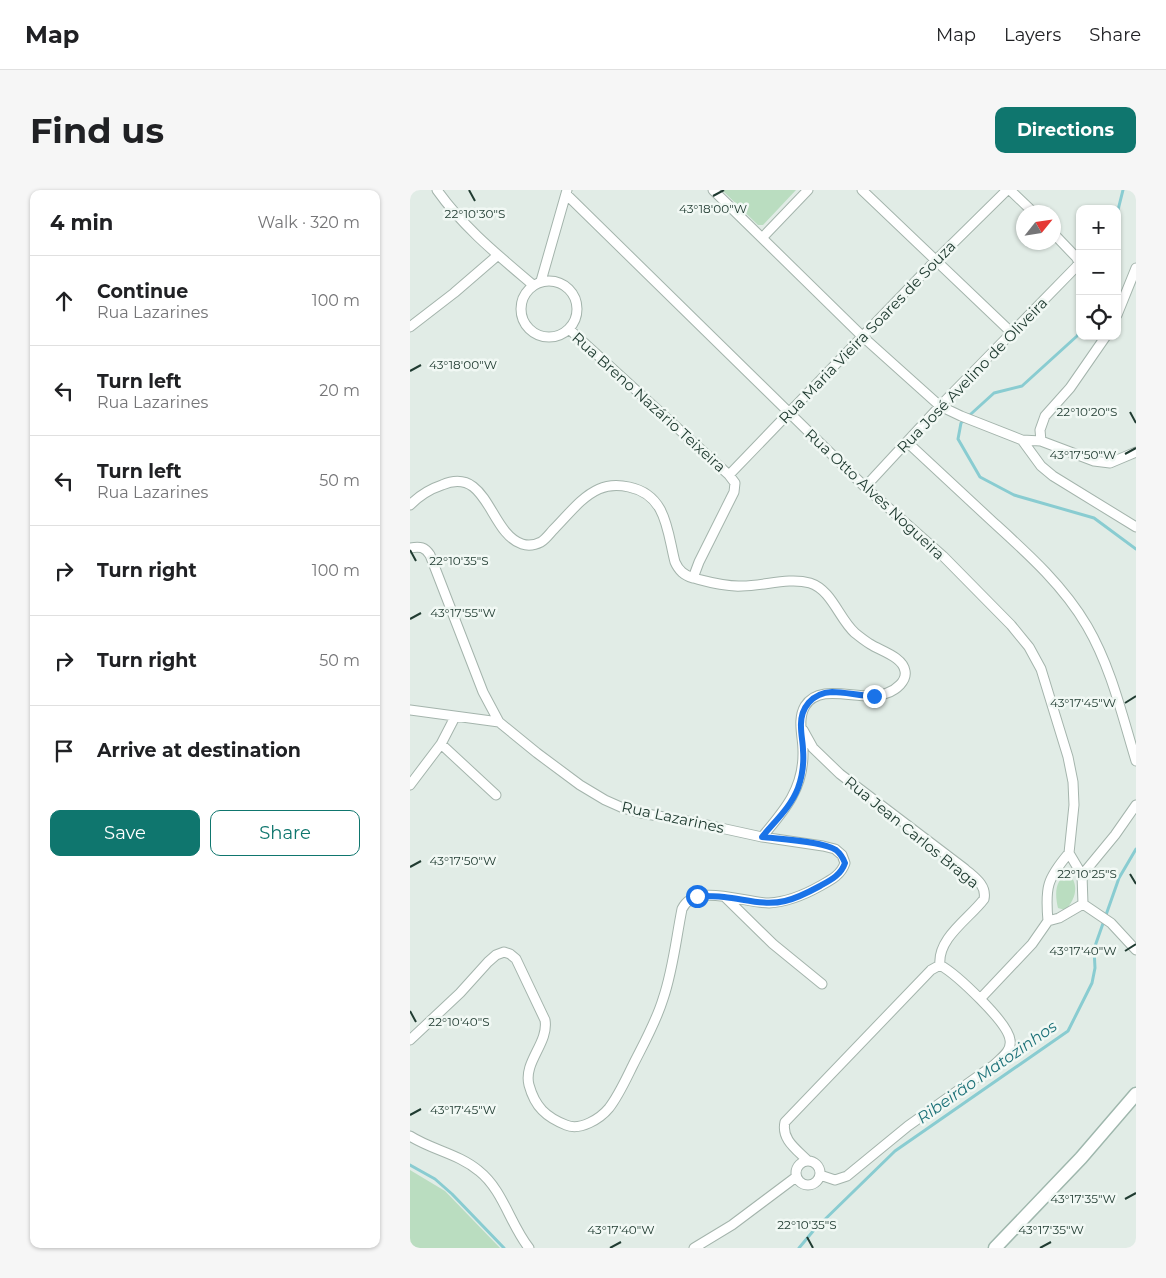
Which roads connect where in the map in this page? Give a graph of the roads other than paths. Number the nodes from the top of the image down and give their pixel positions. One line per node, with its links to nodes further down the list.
1 (437, 190): 10 (street, Rua Breno Nazário Teixeira)
2 (713, 190): 8 (street)
3 (808, 190): 8 (street)
4 (862, 190): 11 (street)
5 (1009, 190): 7 (street); 11 (street, Rua Maria Vieira Soares de Souza)
6 (567, 192): 13 (street); 21 (street, Rua Otto Alves Nogueira)
7 (1025, 205)
8 (763, 237): 18 (street)
9 (1061, 241): 17 (street, Rua José Avelino de Oliveira)
10 (498, 255): 13 (street, Rua Breno Nazário Teixeira); 15 (street)
11 (936, 260): 17 (street); 18 (street, Rua Maria Vieira Soares de Souza)
12 (1136, 268): 14 (street)
13 (537, 283): 16 (street, Rua Breno Nazário Teixeira); 16 (street, Rua Breno Nazário Teixeira)
14 (1121, 305)
15 (410, 327)
16 (569, 329): 26 (street, Rua Breno Nazário Teixeira)
17 (1012, 334): 20 (street, Rua José Avelino de Oliveira)
18 (862, 336): 20 (street); 21 (street, Rua Maria Vieira Soares de Souza)
19 (1103, 340): 23 (street)
20 (940, 406): 22 (street); 24 (street, Rua José Avelino de Oliveira)
21 (788, 413): 26 (street, Rua Maria Vieira Soares de Souza); 27 (street, Rua Otto Alves Nogueira)
22 (1022, 440): 23 (street); 29 (street)
23 (1041, 441): 25 (street)
24 (907, 442): 27 (street, Rua José Avelino de Oliveira); 37 (street)
25 (1135, 450)
26 (729, 475): 31 (street)
27 (865, 487): 42 (street, Rua Otto Alves Nogueira)
28 (410, 505): 31 (street)
29 (1136, 527)
30 (410, 548): 34 (street, Rua Lazarines)
31 (693, 578): 35 (street)
32 (410, 710): 33 (street)
33 (455, 717): 34 (street); 36 (street)
34 (499, 722): 41 (street, Rua Lazarines)
35 (801, 727): 41 (street); 48 (street, Rua Jean Carlos Braga)
36 (441, 744): 38 (street); 39 (street)
37 (1136, 761)
38 (410, 785)
39 (496, 795)
40 (1136, 805): 43 (street)
41 (762, 837): 44 (street, Rua Lazarines)
42 (1069, 853): 43 (street); 46 (street)
43 (1082, 875): 45 (street)
44 (725, 897): 49 (street); 51 (street, Rua Lazarines)
45 (1083, 904): 46 (street); 47 (street)
46 (1048, 921): 50 (street)
47 (1136, 950)
48 (940, 965): 50 (street); 54 (street)
49 (822, 984)
50 (980, 998): 55 (street)
51 (410, 1040)
52 (1136, 1094): 59 (main road)
53 (410, 1136): 57 (street)
54 (807, 1160): 55 (street); 56 (street)
55 (820, 1175): 56 (street)
56 (796, 1177): 58 (street)
57 (529, 1248)
58 (694, 1248)
59 (995, 1248)

